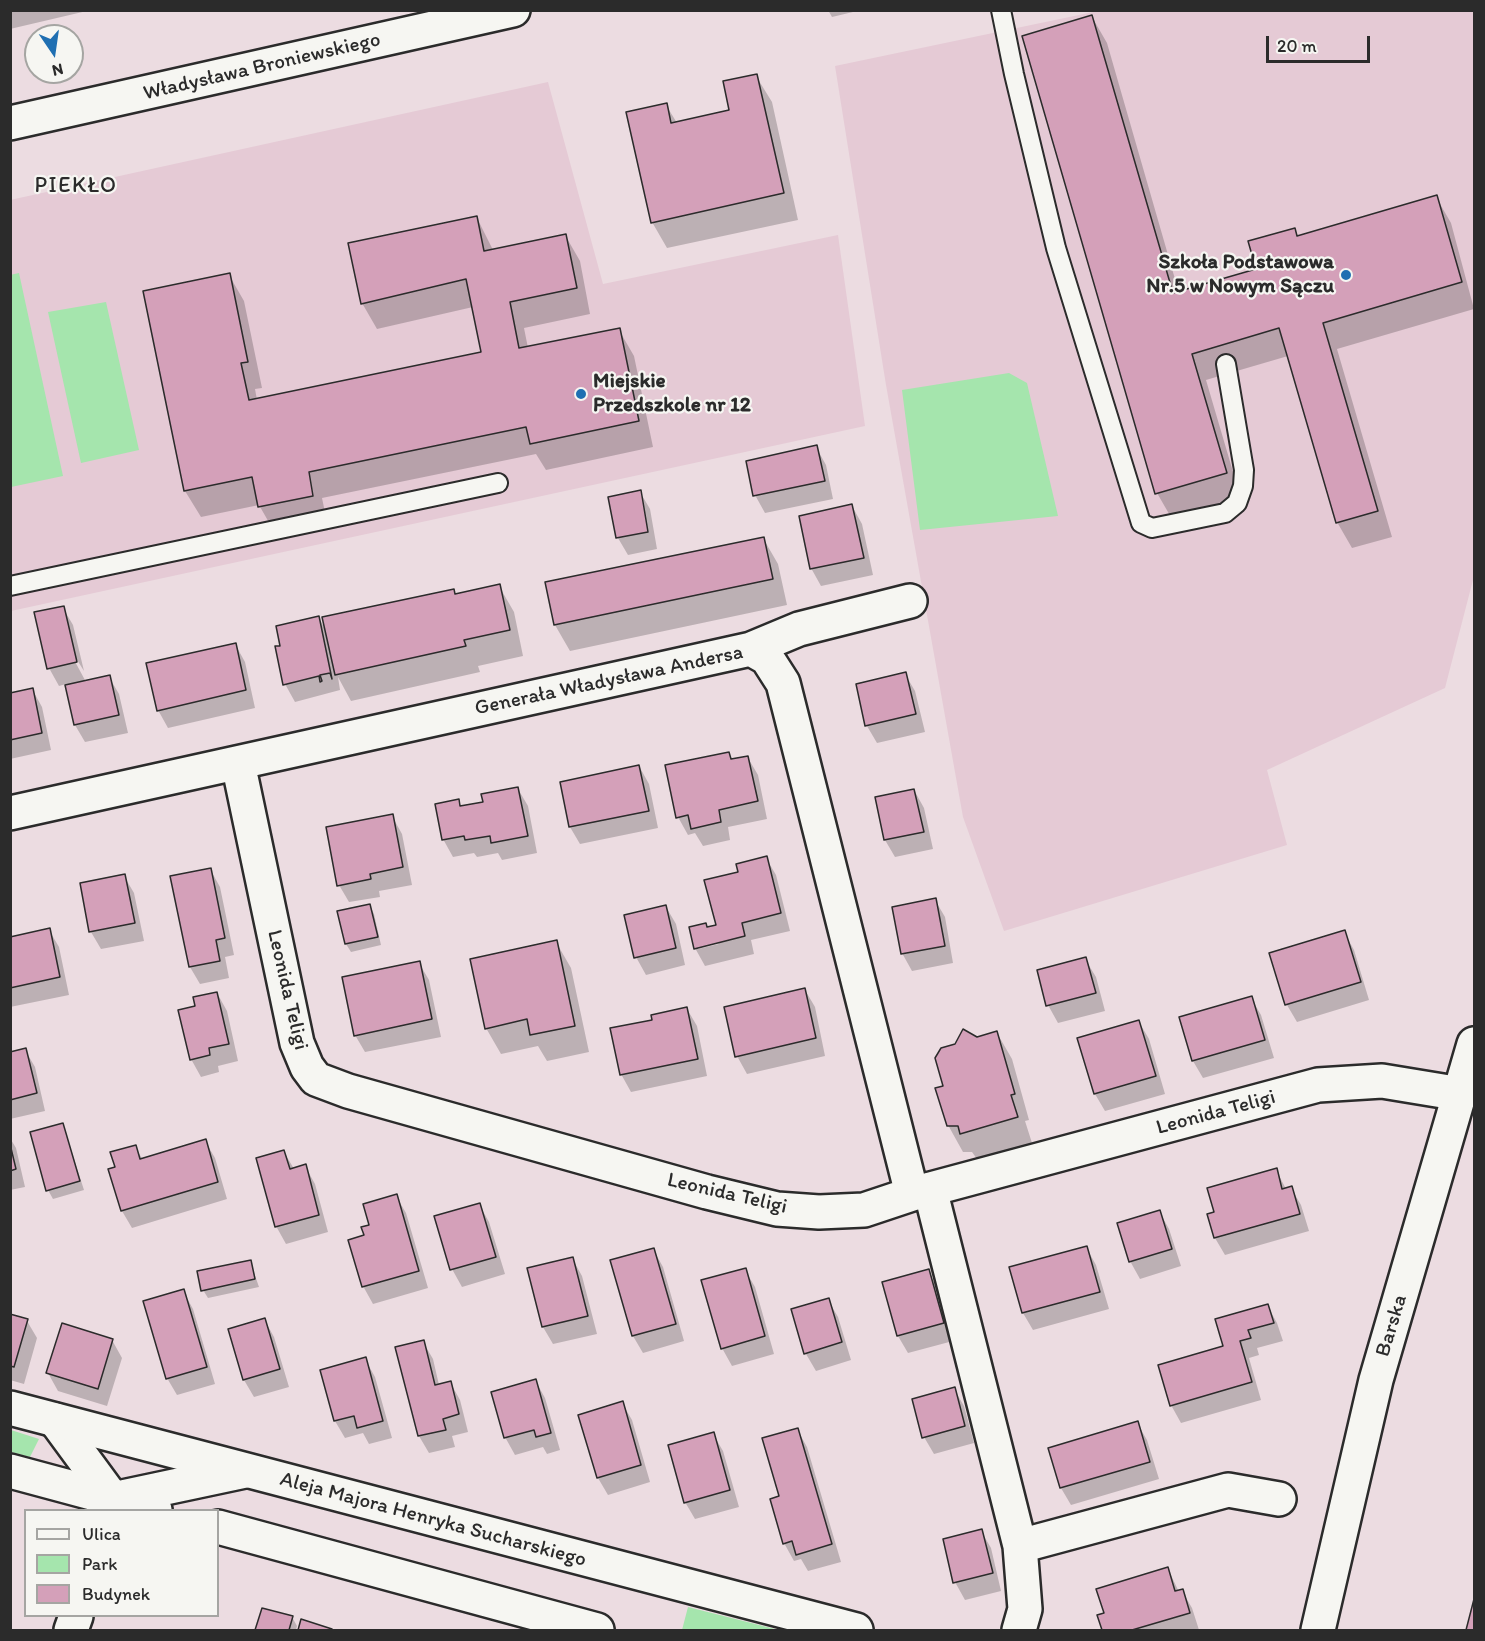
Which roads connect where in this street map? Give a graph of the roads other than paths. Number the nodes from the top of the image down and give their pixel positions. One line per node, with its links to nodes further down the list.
1 (513, 10): 3 (street, Władysława Broniewskiego)
2 (1001, 10): 5 (lane)
3 (464, 16): 4 (street, Władysława Broniewskiego)
4 (10, 123)
5 (1226, 364)
6 (498, 483): 7 (lane)
7 (10, 586)
8 (910, 600): 9 (street)
9 (751, 649): 10 (street, Generała Władysława Andersa); 14 (street, Generała Władysława Andersa)
10 (238, 763): 11 (street, Generała Władysława Andersa); 14 (street, Leonida Teligi)
11 (10, 813)
12 (1474, 1044): 13 (street, Barska)
13 (1461, 1094): 14 (street, Leonida Teligi); 24 (street, Barska)
14 (921, 1191): 23 (street, Generała Władysława Andersa)
15 (10, 1408): 16 (street, Aleja Majora Henryka Sucharskiego)
16 (55, 1420): 18 (street, Aleja Majora Henryka Sucharskiego); 20 (street)
17 (10, 1471): 20 (street)
18 (245, 1471): 20 (street); 26 (street, Aleja Majora Henryka Sucharskiego)
19 (1279, 1500): 23 (street)
20 (111, 1505): 21 (street)
21 (146, 1509)
22 (219, 1527): 25 (street)
23 (1020, 1546): 27 (street, Generała Władysława Andersa)
24 (1315, 1624)
25 (597, 1630)
26 (856, 1630)
27 (1018, 1630)

